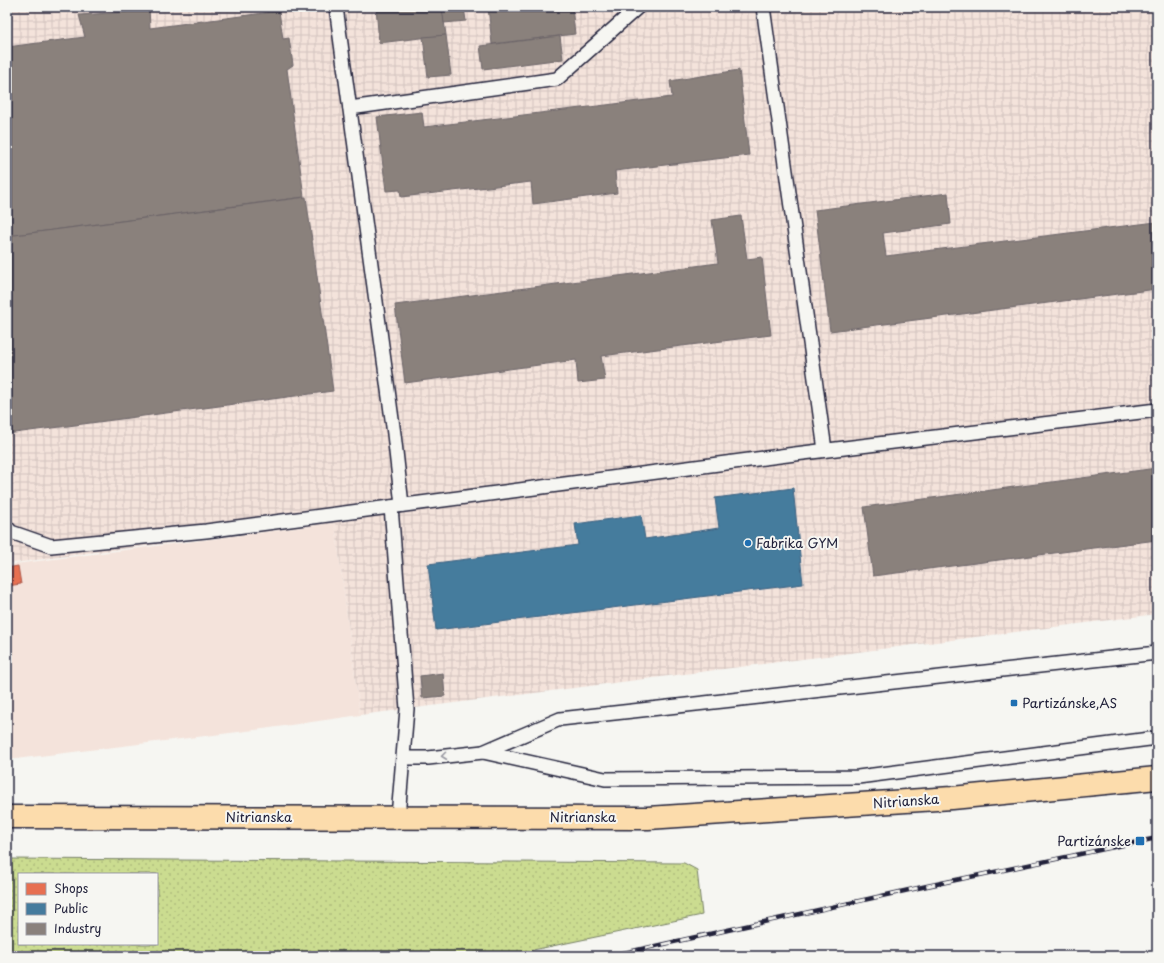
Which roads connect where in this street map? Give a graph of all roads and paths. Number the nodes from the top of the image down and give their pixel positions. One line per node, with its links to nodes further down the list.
1 (336, 7): 4 (lane)
2 (638, 7): 4 (lane)
3 (763, 7): 6 (lane)
4 (350, 108): 7 (lane)
5 (1157, 410): 6 (lane)
6 (825, 450): 7 (lane)
7 (397, 506): 8 (lane); 12 (lane)
8 (7, 527)
9 (1157, 653): 11 (lane)
10 (1157, 738): 11 (lane)
11 (483, 752): 12 (lane, one-way to 12)
12 (403, 758): 15 (lane)
13 (1157, 778): 15 (main road, Nitrianska)
14 (7, 817): 15 (main road, Nitrianska)
15 (398, 817)

